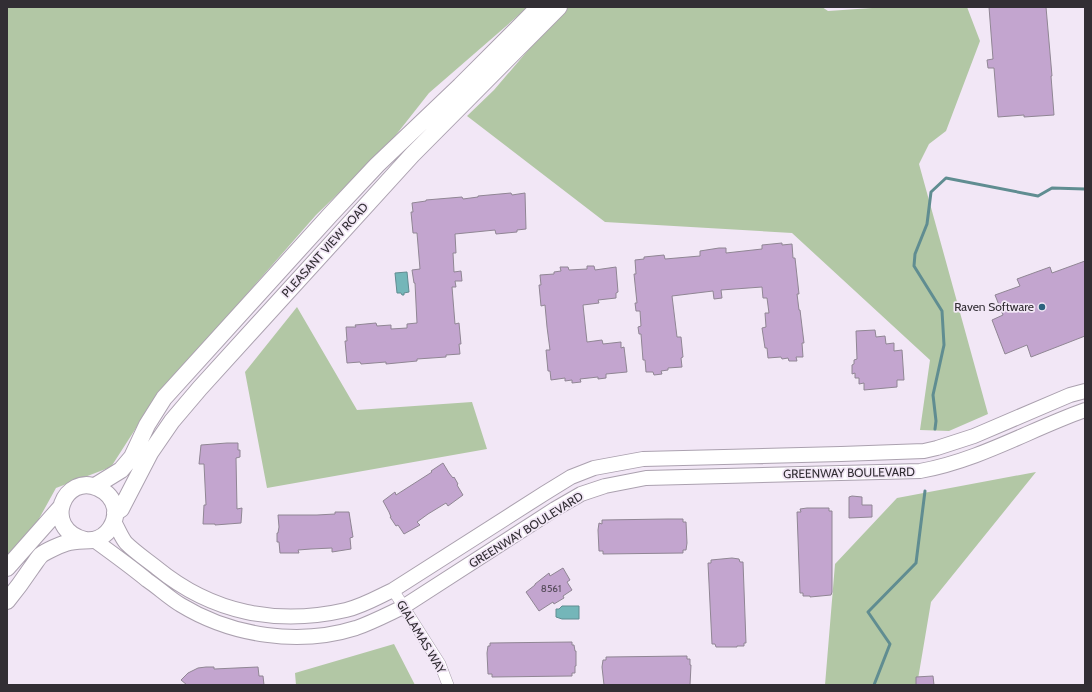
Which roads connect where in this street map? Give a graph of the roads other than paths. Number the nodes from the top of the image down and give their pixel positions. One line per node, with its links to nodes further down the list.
1 (539, 7): 5 (main road, PLEASANT VIEW ROAD)
2 (559, 7): 7 (main road, PLEASANT VIEW ROAD)
3 (1085, 391): 10 (street, GREENWAY BOULEVARD)
4 (1085, 410): 12 (street, GREENWAY BOULEVARD)
5 (95, 486): 6 (main road); 7 (main road)
6 (61, 507): 8 (main road); 9 (main road)
7 (115, 518): 8 (main road); 10 (street, GREENWAY BOULEVARD)
8 (90, 540): 11 (main road); 12 (street, GREENWAY BOULEVARD)
9 (7, 568)
10 (394, 590): 12 (street, GIALAMAS WAY)
11 (7, 601)
12 (403, 607): 13 (street, GIALAMAS WAY)
13 (448, 685)

